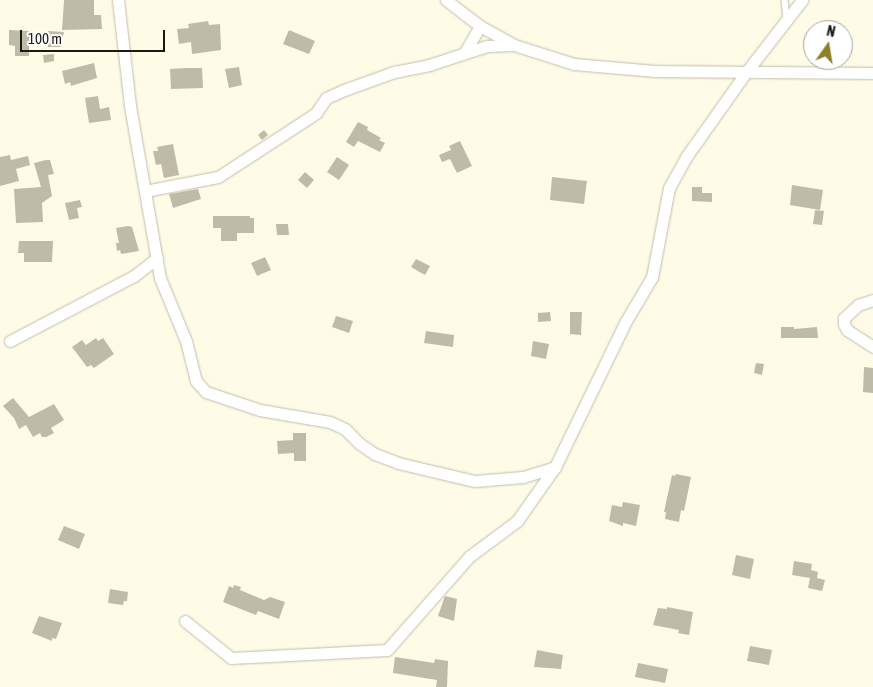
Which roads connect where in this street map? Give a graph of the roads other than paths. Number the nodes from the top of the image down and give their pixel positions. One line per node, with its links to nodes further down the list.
1 (118, 0): 11 (street)
2 (446, 0): 6 (street)
3 (785, 0): 5 (lane)
4 (802, 0): 5 (street)
5 (787, 18): 9 (street)
6 (480, 26): 7 (street); 8 (street)
7 (514, 45): 8 (street); 9 (street)
8 (465, 52): 11 (street)
9 (747, 71): 10 (street); 16 (street)
10 (873, 72)
11 (144, 191): 12 (street)
12 (157, 258): 14 (street); 16 (street)
13 (873, 300): 15 (street)
14 (10, 341)
15 (873, 347)
16 (556, 467): 17 (street)
17 (185, 621)

